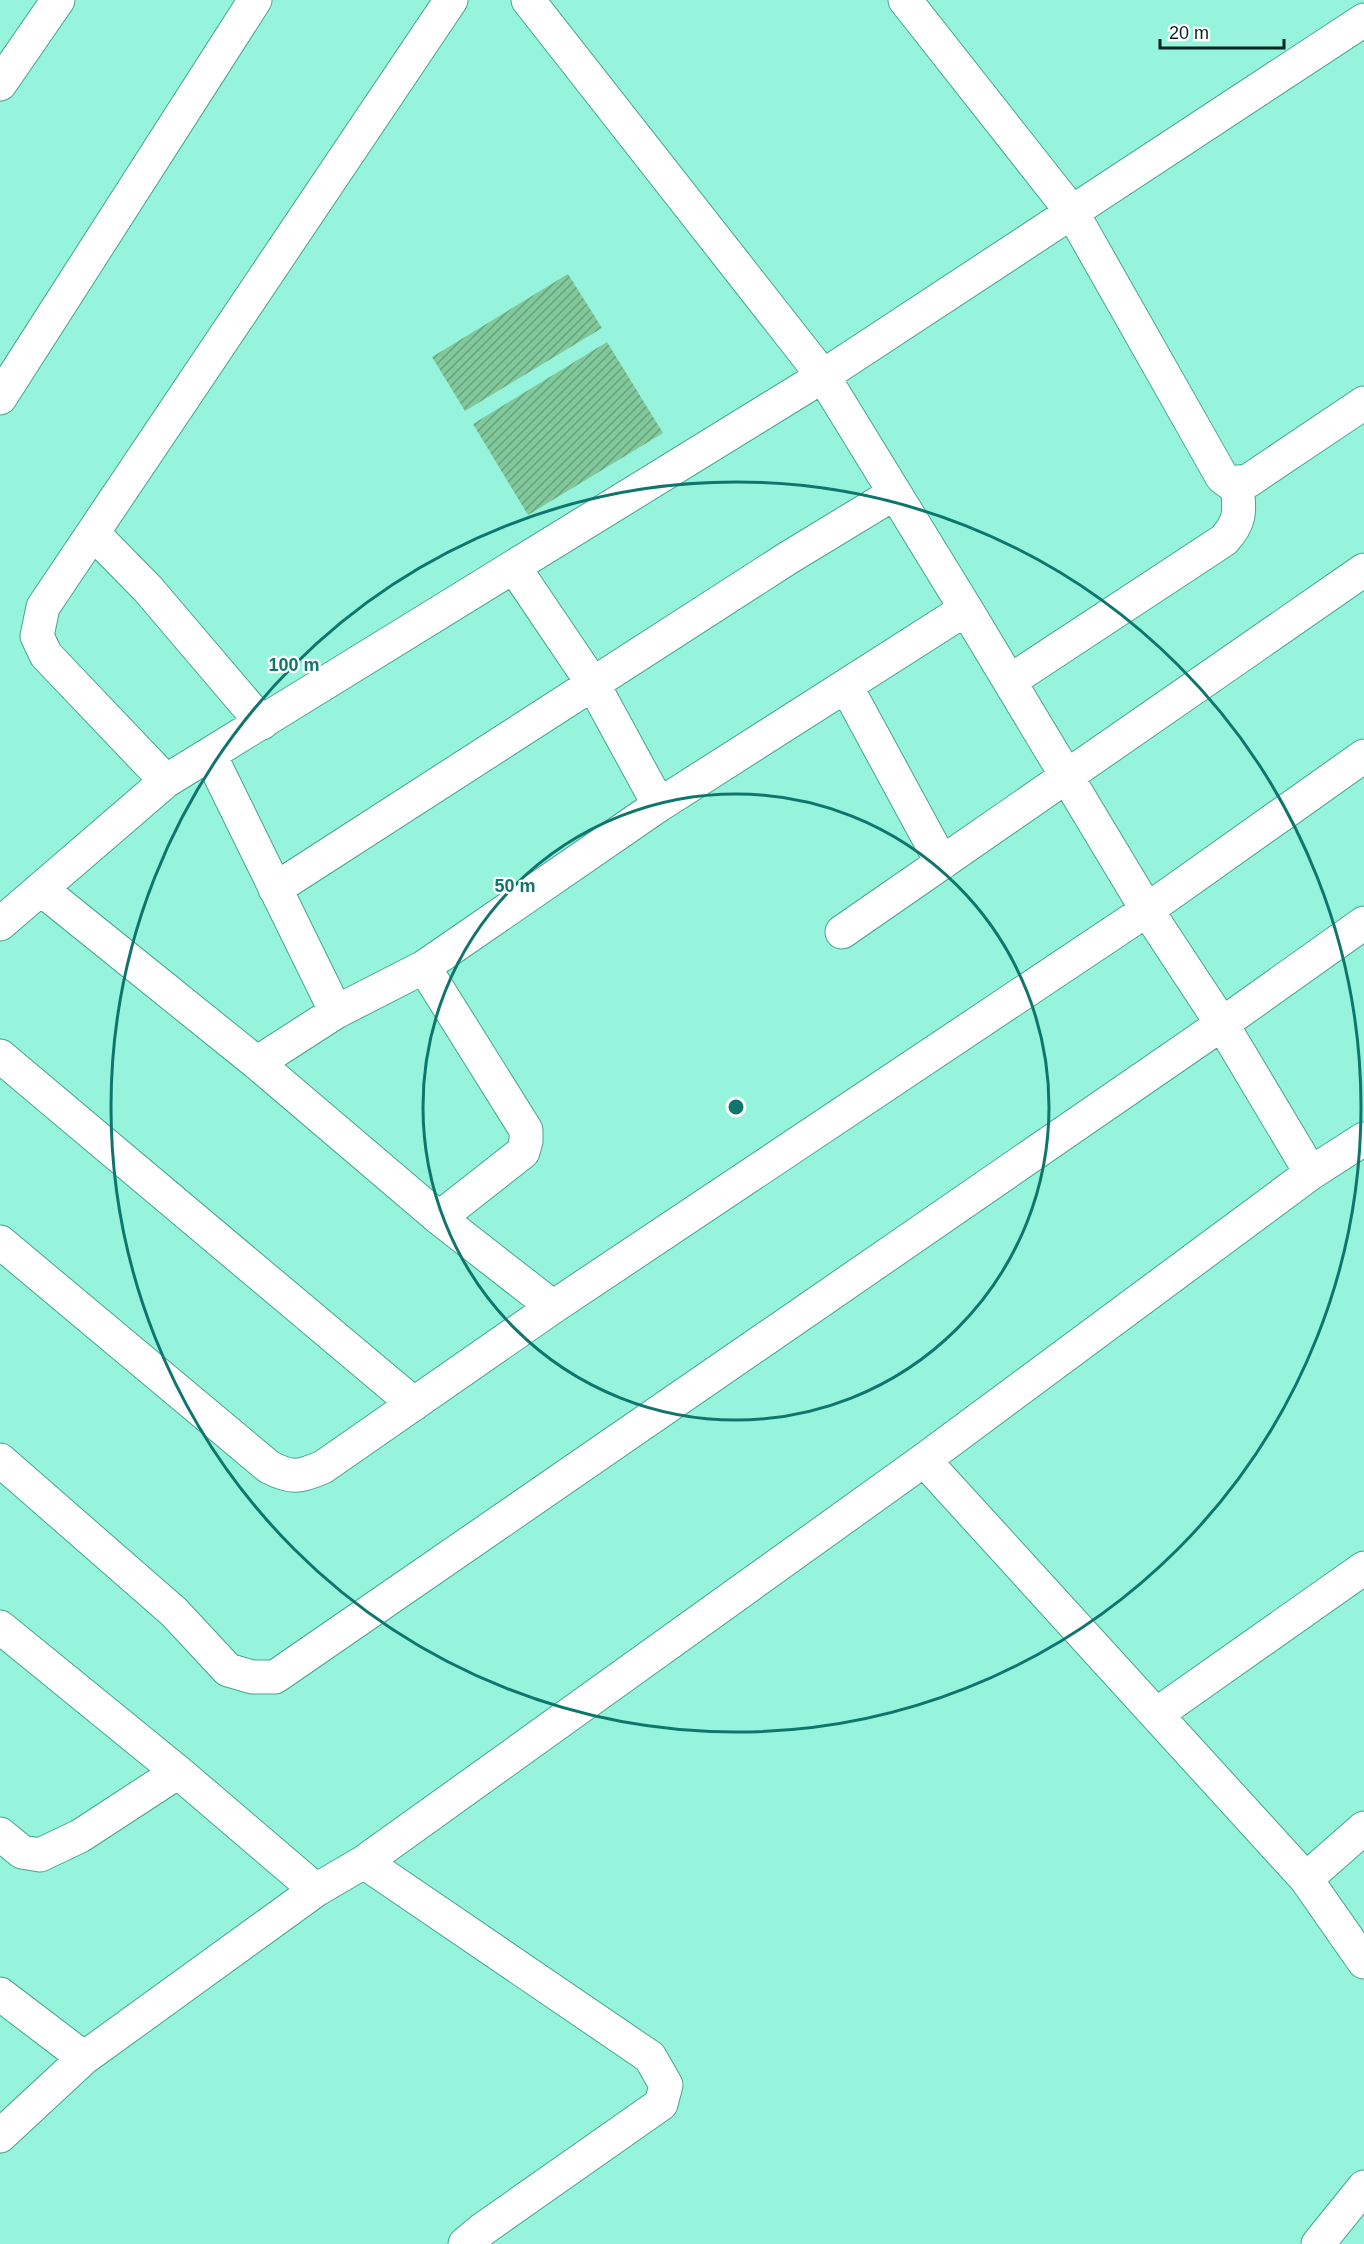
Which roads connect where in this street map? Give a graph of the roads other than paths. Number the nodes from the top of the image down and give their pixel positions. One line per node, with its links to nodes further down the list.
1 (58, 0): 7 (street)
2 (255, 0): 10 (street)
3 (451, 0): 14 (street)
4 (528, 0): 9 (street)
5 (905, 0): 8 (street)
6 (1364, 21): 8 (street)
7 (0, 84)
8 (1072, 212): 9 (street); 12 (street)
9 (823, 376): 13 (street); 15 (street)
10 (0, 398)
11 (1364, 403): 12 (street)
12 (1237, 483): 18 (street)
13 (895, 493): 17 (street); 19 (street)
14 (93, 533): 21 (street); 25 (street)
15 (514, 567): 19 (street); 21 (street)
16 (1364, 570): 24 (street)
17 (966, 609): 18 (street); 20 (street)
18 (1010, 681): 24 (street)
19 (593, 684): 26 (street); 29 (street)
20 (846, 686): 26 (street); 27 (street)
21 (262, 723): 22 (street)
22 (210, 755): 25 (street); 29 (street)
23 (1364, 756): 30 (street)
24 (1067, 776): 27 (street); 30 (street)
25 (166, 780): 28 (street)
26 (659, 806): 34 (street)
27 (942, 863): 33 (street)
28 (41, 889): 32 (street); 38 (street)
29 (275, 889): 35 (street)
30 (1147, 910): 36 (street); 43 (street)
31 (1364, 923): 36 (street)
32 (0, 924)
33 (842, 932)
34 (424, 967): 35 (street); 41 (street)
35 (336, 1012): 38 (street)
36 (1222, 1024): 40 (street); 45 (street)
37 (0, 1056): 44 (street)
38 (256, 1063): 41 (street)
39 (1364, 1139): 40 (street)
40 (1311, 1173): 46 (street)
41 (439, 1218): 43 (street)
42 (0, 1242): 44 (street)
43 (553, 1308): 44 (street)
44 (414, 1404)
45 (0, 1460)
46 (924, 1460): 49 (street); 53 (street)
47 (1364, 1568): 49 (street)
48 (0, 1627): 50 (street)
49 (1157, 1714): 54 (street)
50 (178, 1772): 52 (street); 55 (street)
51 (1364, 1828): 54 (street)
52 (0, 1834)
53 (364, 1862): 55 (street); 61 (street)
54 (1306, 1879): 56 (street)
55 (316, 1890): 58 (street)
56 (1364, 1962)
57 (0, 1994): 58 (street)
58 (84, 2058): 59 (street)
59 (0, 2136)
60 (1364, 2187): 62 (street)
61 (484, 2239)
62 (1318, 2244)

